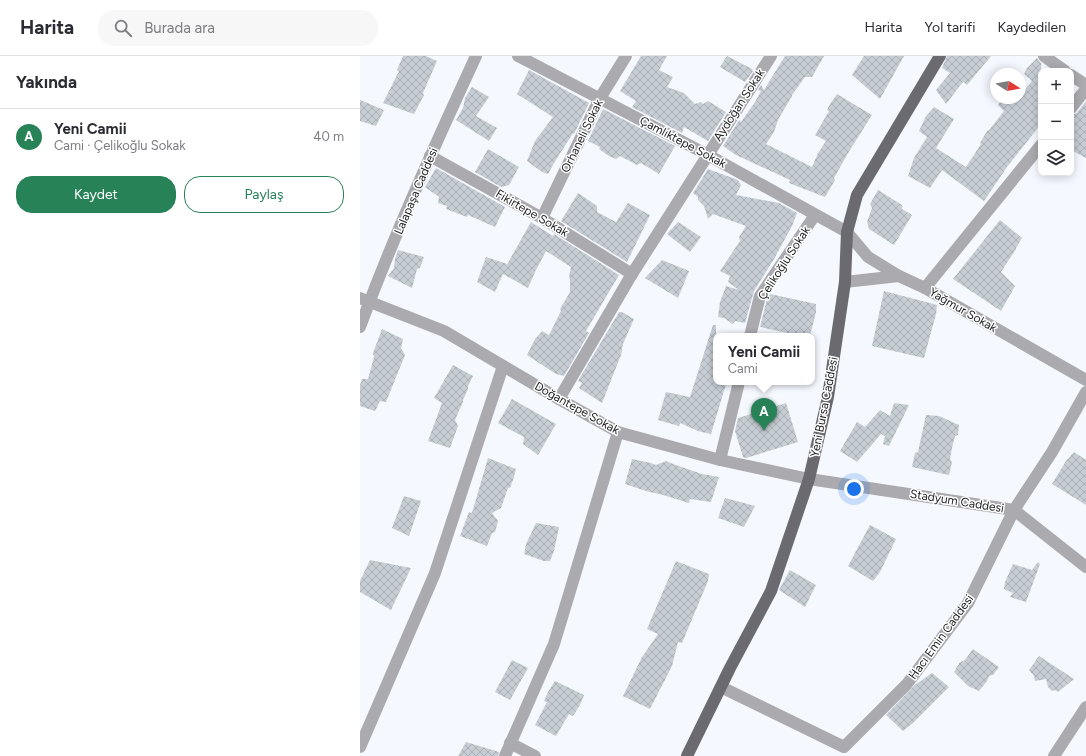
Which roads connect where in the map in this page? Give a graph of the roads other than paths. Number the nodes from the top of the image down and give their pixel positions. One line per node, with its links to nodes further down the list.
1 (476, 56): 15 (street, Lalapaşa Caddesi)
2 (518, 56): 11 (street, Çamlıktepe Sokak)
3 (626, 56): 11 (street, Orhaneli Sokak)
4 (771, 56): 14 (street, Aydoğan Sokak)
5 (940, 56): 18 (main road, Yeni Bursa Caddesi)
6 (1044, 56): 7 (street)
7 (1061, 68)
8 (1074, 77): 9 (street)
9 (1086, 85)
10 (1086, 89): 12 (street)
11 (600, 98): 14 (street, Çamlıktepe Sokak); 17 (street, Orhaneli Sokak)
12 (1074, 104)
13 (1038, 149): 22 (street)
14 (708, 155): 16 (street, Çamlıktepe Sokak); 19 (street, Aydoğan Sokak)
15 (430, 156): 17 (street, Fikirtepe Sokak); 23 (street, Lalapaşa Caddesi)
16 (815, 215): 18 (street, Çamlıktepe Sokak); 25 (street, Çelikoğlu Sokak)
17 (542, 218): 19 (street, Fikirtepe Sokak)
18 (847, 232): 20 (street, Yağmur Sokak); 21 (main road, Yeni Bursa Caddesi)
19 (632, 274): 30 (street, Aydoğan Sokak)
20 (899, 276): 21 (street); 22 (street, Yağmur Sokak)
21 (845, 282): 33 (main road, Yeni Bursa Caddesi)
22 (925, 288): 27 (street, Yağmur Sokak)
23 (365, 300): 24 (street, Lalapaşa Caddesi); 26 (street, Doğantepe Sokak)
24 (360, 327)
25 (751, 333)
26 (503, 366): 30 (street, Doğantepe Sokak); 39 (street)
27 (1086, 380)
28 (738, 385): 32 (street)
29 (1086, 392): 34 (street, Hacı Emin Caddesi)
30 (559, 399): 31 (street, Doğantepe Sokak)
31 (618, 432): 32 (street, Doğantepe Sokak); 38 (street)
32 (720, 460): 33 (street, Doğantepe Sokak)
33 (809, 479): 34 (street, Stadyum Caddesi); 36 (main road, Yeni Bursa Caddesi)
34 (1014, 510): 35 (street, Stadyum Caddesi); 40 (street, Hacı Emin Caddesi)
35 (1086, 567)
36 (721, 687): 40 (street, Hacı Emin Caddesi); 43 (main road, Yeni Bursa Caddesi)
37 (1086, 707): 44 (street)
38 (510, 743): 41 (street); 42 (street)
39 (360, 747)
40 (847, 752)
41 (505, 756)
42 (535, 756)
43 (687, 756)
44 (1054, 756)

